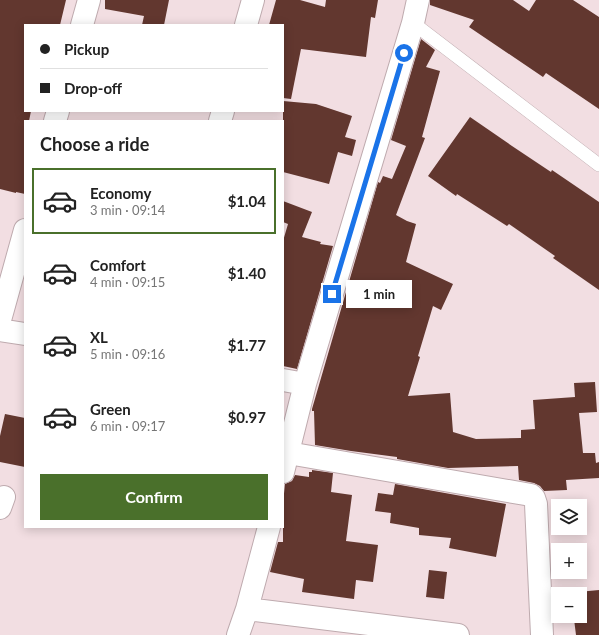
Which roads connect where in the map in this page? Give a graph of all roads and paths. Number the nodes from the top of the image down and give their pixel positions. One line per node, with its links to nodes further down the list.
1 (89, 0): 5 (street)
2 (253, 0): 6 (street)
3 (418, 0): 4 (street)
4 (413, 23): 7 (lane); 13 (street)
5 (82, 24)
6 (246, 24)
7 (599, 165)
8 (24, 234): 9 (street)
9 (0, 320)
10 (0, 330): 11 (street)
11 (24, 334)
12 (284, 380): 13 (street)
13 (305, 384): 14 (street)
14 (286, 463): 19 (street)
15 (268, 528): 16 (street)
16 (247, 609): 17 (street); 18 (street)
17 (238, 635)
18 (458, 635)
19 (542, 635)

